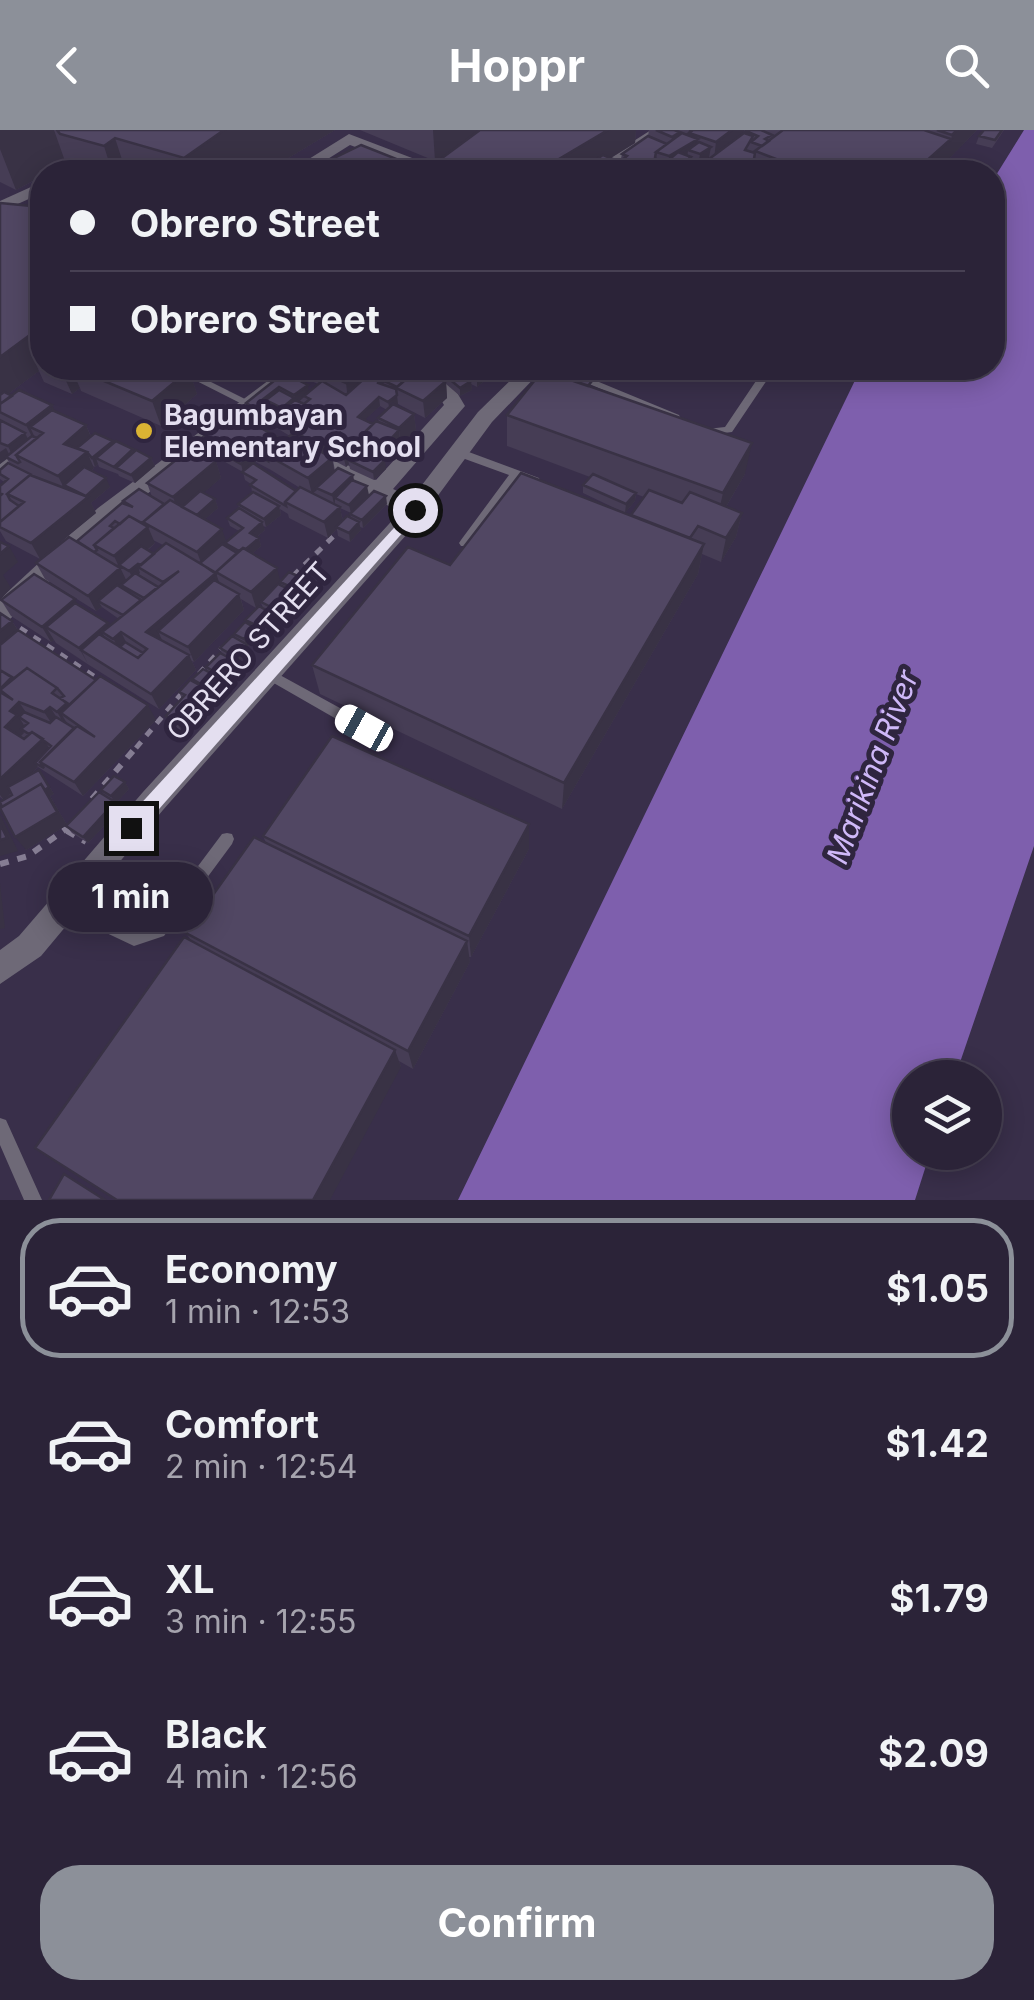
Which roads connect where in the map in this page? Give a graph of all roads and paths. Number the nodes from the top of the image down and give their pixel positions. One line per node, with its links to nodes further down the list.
1 (662, 130): 4 (street)
2 (316, 160): 3 (street)
3 (415, 160)
4 (613, 160)
5 (30, 192): 6 (street)
6 (0, 207)
7 (194, 380): 13 (lane)
8 (283, 380): 13 (street)
9 (442, 380): 23 (street)
10 (522, 380): 18 (street, OBRERO STREET)
11 (586, 380): 14 (lane)
12 (762, 380): 15 (lane)
13 (244, 414): 27 (street)
14 (682, 420)
15 (700, 428)
16 (282, 440): 23 (street)
17 (30, 445): 19 (lane)
18 (458, 452): 21 (lane); 24 (street, OBRERO STREET)
19 (2, 467): 20 (lane)
20 (22, 474)
21 (516, 474): 22 (lane); 25 (lane)
22 (553, 487)
23 (378, 490): 24 (street); 26 (path)
24 (415, 510): 29 (street, OBRERO STREET)
25 (464, 543)
26 (288, 581)
27 (8, 620): 32 (path)
28 (234, 635): 30 (path)
29 (269, 674): 35 (lane); 40 (street, OBRERO STREET)
30 (198, 676)
31 (186, 689): 34 (path)
32 (117, 691)
33 (147, 708): 34 (path)
34 (162, 716): 36 (path)
35 (364, 728)
36 (90, 803)
37 (78, 817): 39 (path)
38 (228, 839): 40 (lane)
39 (0, 864)
40 (65, 906): 41 (street, OBRERO STREET)
41 (0, 969)
42 (0, 1126): 43 (lane)
43 (33, 1200)

